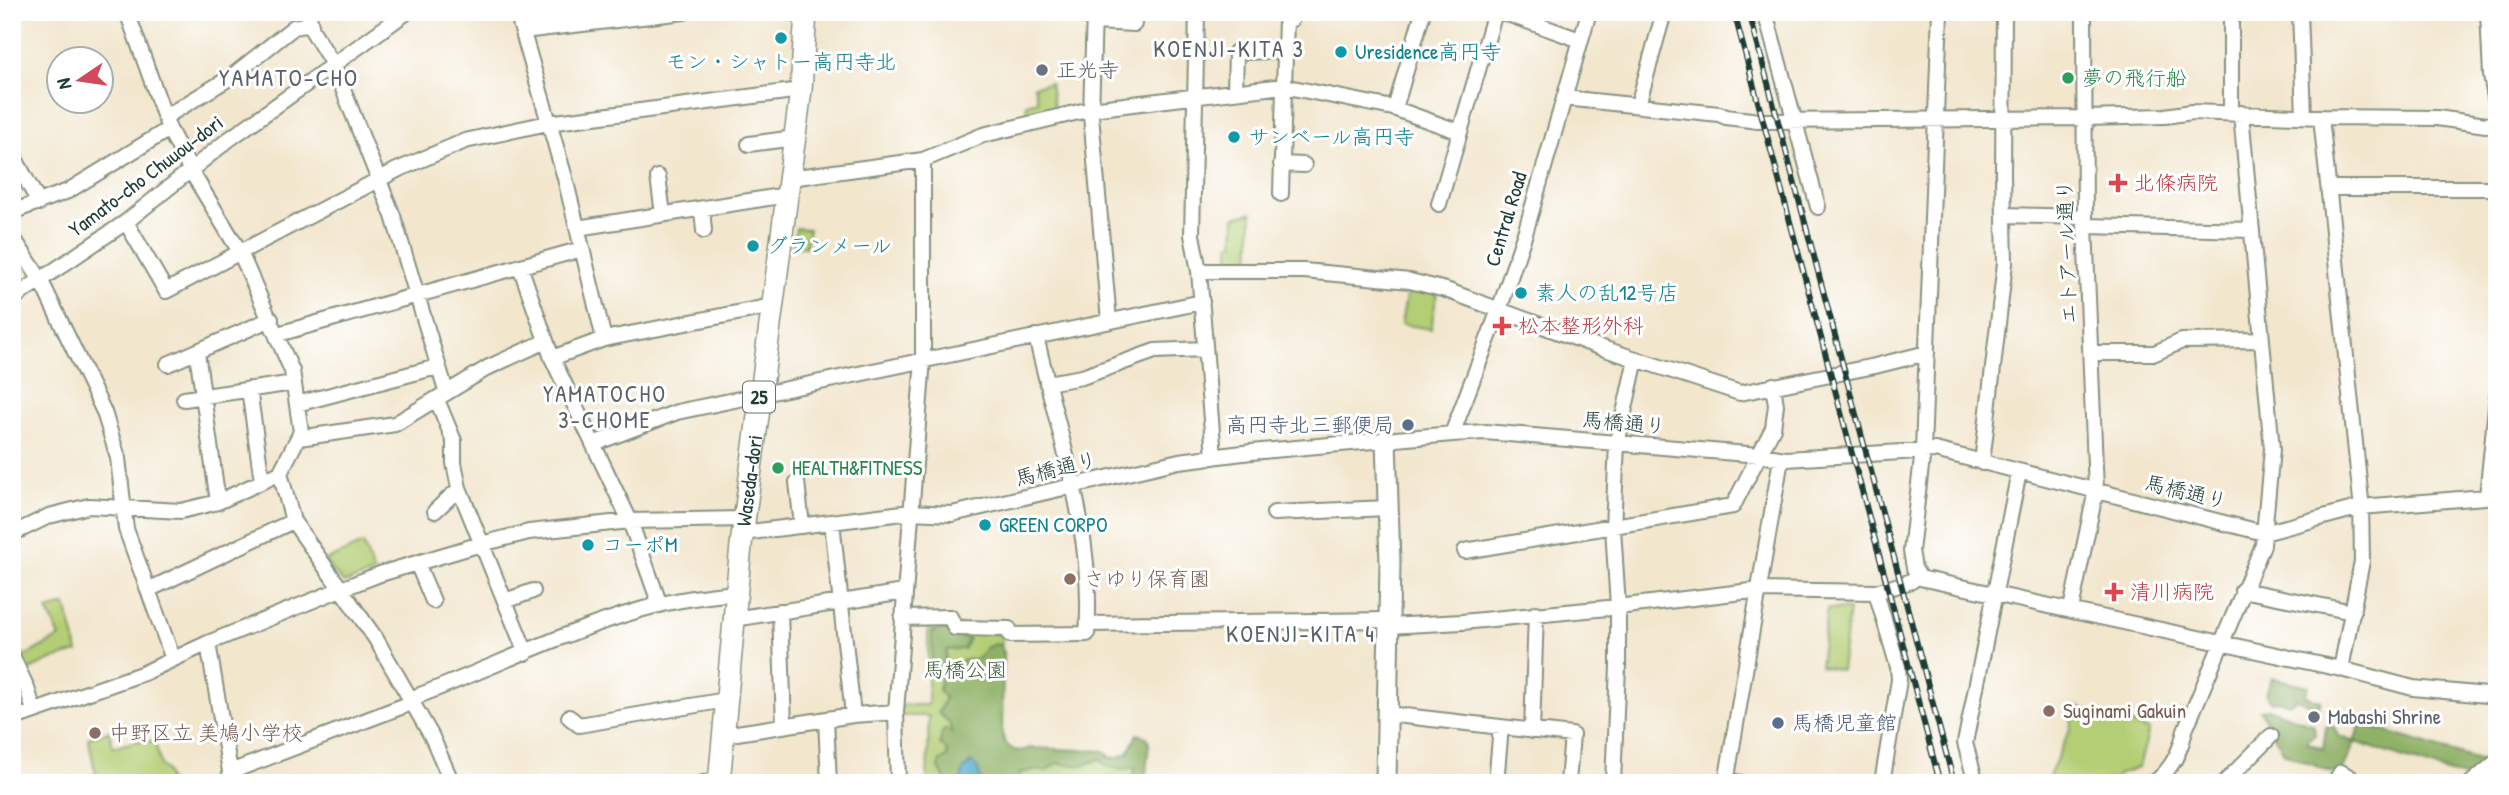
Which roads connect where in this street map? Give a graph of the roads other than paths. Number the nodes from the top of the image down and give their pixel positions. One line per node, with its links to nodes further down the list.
1 (127, 12): 44 (street)
2 (407, 12): 27 (street, Yamato-cho Chuuou-dori)
3 (517, 12): 24 (street)
4 (684, 12): 20 (street)
5 (806, 12): 29 (main road, Waseda-dori / 25)
6 (1197, 12): 31 (street)
7 (1293, 12): 26 (street)
8 (1423, 12): 34 (street)
9 (1494, 12): 47 (street)
10 (1502, 12): 25 (street)
11 (1589, 12): 25 (street, Central Road)
12 (1664, 12): 33 (street)
13 (1765, 12): 42 (street)
14 (1940, 12): 43 (street)
15 (2004, 12): 40 (street)
16 (2084, 12): 41 (street, エトアール通り)
17 (2231, 12): 37 (street)
18 (2300, 12): 38 (street)
19 (2488, 12): 35 (street)
20 (628, 15): 24 (street)
21 (1094, 17): 23 (street); 36 (street)
22 (309, 18): 27 (street); 44 (street)
23 (1134, 24)
24 (523, 31): 45 (street)
25 (1580, 40): 32 (street, Central Road)
26 (1284, 51): 28 (street); 30 (street)
27 (334, 66): 54 (street, Yamato-cho Chuuou-dori); 56 (street)
28 (1283, 86): 30 (street); 34 (street); 52 (street)
29 (801, 90): 45 (street); 48 (main road, Waseda-dori / 25)
30 (1235, 91): 31 (street)
31 (1195, 96): 36 (street); 77 (street)
32 (1564, 99): 33 (street); 83 (street, Central Road)
33 (1638, 105): 42 (street)
34 (1393, 108): 47 (street)
35 (2497, 108)
36 (1091, 109): 51 (street); 85 (street)
37 (2236, 113): 38 (street); 41 (street); 71 (street)
38 (2304, 116): 39 (street)
39 (2321, 117): 46 (street); 58 (street)
40 (2003, 118): 41 (street); 43 (street); 67 (street)
41 (2085, 118): 69 (street, エトアール通り)
42 (1794, 119): 43 (street); 63 (street)
43 (1936, 119): 93 (street)
44 (167, 123): 54 (street); 61 (street)
45 (548, 123): 56 (street); 70 (street)
46 (2497, 123)
47 (1460, 132): 62 (street)
48 (795, 138): 49 (street); 57 (main road, Waseda-dori / 25)
49 (750, 144)
50 (12, 153): 61 (street)
51 (923, 160): 57 (street); 96 (street)
52 (1281, 164): 53 (street); 60 (street)
53 (1304, 165)
54 (191, 171): 68 (street, Yamato-cho Chuuou-dori); 75 (street)
55 (658, 177): 66 (street)
56 (378, 180): 75 (street); 79 (street)
57 (788, 187): 64 (street); 82 (main road, Waseda-dori / 25)
58 (2329, 188): 59 (street); 129 (street)
59 (2497, 188)
60 (1280, 194)
61 (39, 203): 65 (street)
62 (1439, 204)
63 (1818, 208)
64 (702, 209): 66 (street); 72 (street)
65 (12, 212)
66 (663, 215): 70 (street)
67 (2005, 215): 69 (street); 119 (street)
68 (127, 222): 75 (street); 78 (street, Yamato-cho Chuuou-dori)
69 (2085, 222): 71 (street); 94 (street, エトアール通り)
70 (577, 228): 74 (street)
71 (2252, 230): 89 (street)
72 (704, 231)
73 (12, 236): 78 (street)
74 (582, 249): 76 (street); 88 (street)
75 (240, 252): 84 (street)
76 (520, 266): 79 (street); 90 (street)
77 (1199, 271): 81 (street); 83 (street)
78 (40, 279): 80 (street, Yamato-cho Chuuou-dori); 131 (street)
79 (418, 295): 86 (street); 99 (street)
80 (12, 299)
81 (1202, 302): 85 (street); 91 (street)
82 (772, 306): 88 (street); 104 (main road, Waseda-dori / 25)
83 (1499, 310): 97 (street); 110 (street, Central Road)
84 (271, 319): 86 (street); 92 (street)
85 (1109, 321): 87 (street)
86 (278, 334): 100 (street)
87 (1037, 336): 96 (street); 101 (street)
88 (604, 339): 95 (street)
89 (2261, 340): 94 (street); 141 (street)
90 (545, 341): 95 (street); 106 (street)
91 (1205, 349): 101 (street); 117 (street)
92 (197, 352): 98 (street); 105 (street)
93 (1927, 353): 102 (street); 115 (street)
94 (2091, 353): 125 (street, エトアール通り)
95 (552, 358): 113 (street)
96 (923, 359): 104 (street); 133 (street)
97 (1636, 359): 102 (street); 114 (street)
98 (168, 364)
99 (437, 367): 106 (street); 109 (street)
100 (294, 383): 103 (street); 109 (street)
101 (1047, 383): 124 (street)
102 (1773, 386): 116 (street)
103 (249, 389): 105 (street); 122 (street)
104 (760, 395): 113 (street); 138 (main road, Waseda-dori / 25)
105 (203, 396): 107 (street); 128 (street)
106 (441, 396): 111 (street); 126 (street)
107 (184, 399)
108 (2496, 403): 127 (street)
109 (297, 404): 111 (street)
110 (1452, 434): 112 (street, 馬橋通り); 114 (street, 馬橋通り)
111 (299, 438): 121 (street)
112 (1386, 440): 117 (street, 馬橋通り); 130 (street)
113 (593, 444): 136 (street)
114 (1616, 444): 116 (street, 馬橋通り); 140 (street)
115 (1923, 450): 118 (street, 馬橋通り); 119 (street, 馬橋通り); 146 (street)
116 (1759, 455): 118 (street, 馬橋通り); 140 (street)
117 (1214, 457): 124 (street, 馬橋通り)
118 (1781, 459): 150 (street)
119 (1982, 463): 120 (street, 馬橋通り)
120 (2019, 472): 125 (street, 馬橋通り); 155 (street)
121 (280, 473): 122 (street); 135 (street)
122 (262, 481): 128 (street)
123 (797, 482): 139 (street)
124 (1073, 486): 133 (street, 馬橋通り); 168 (street)
125 (2096, 490): 141 (street, 馬橋通り); 161 (street, エトアール通り)
126 (460, 492): 132 (street); 143 (street)
127 (2492, 496): 129 (street, 馬橋通り)
128 (218, 502): 131 (street)
129 (2361, 507): 141 (street, 馬橋通り); 163 (street)
130 (1388, 508): 134 (street); 167 (street)
131 (123, 509): 142 (street); 148 (street)
132 (435, 511)
133 (911, 512): 137 (street, 馬橋通り); 152 (street)
134 (1275, 513)
135 (293, 521): 147 (street); 148 (street)
136 (630, 521): 138 (street, 馬橋通り); 143 (street, 馬橋通り); 159 (street)
137 (832, 522): 139 (street, 馬橋通り); 158 (street)
138 (744, 526): 139 (street, 馬橋通り); 154 (main road, Waseda-dori / 25)
139 (802, 526)
140 (1613, 527): 144 (street); 160 (street)
141 (2264, 533): 151 (street)
142 (12, 534)
143 (481, 544): 145 (street, 馬橋通り); 157 (street)
144 (1465, 551)
145 (417, 563): 147 (street, 馬橋通り); 156 (street)
146 (1917, 574): 153 (street); 155 (street)
147 (341, 589): 169 (street, 馬橋通り); 177 (street)
148 (148, 590): 173 (street)
149 (533, 590): 157 (street)
150 (1759, 590): 153 (street); 160 (street); 193 (street)
151 (2242, 590): 163 (street); 170 (street)
152 (904, 592): 158 (street); 165 (street)
153 (1876, 592): 201 (street)
154 (737, 593): 159 (street); 166 (main road, Waseda-dori / 25)
155 (1994, 594): 161 (street); 202 (street)
156 (433, 601)
157 (505, 601): 171 (street)
158 (841, 601): 162 (street); 181 (street)
159 (660, 605): 171 (street)
160 (1618, 607): 164 (street); 200 (street)
161 (2071, 609): 170 (street)
162 (780, 611): 166 (street); 185 (street)
163 (2353, 612): 174 (street)
164 (1536, 614): 167 (street); 187 (street)
165 (902, 618): 168 (street); 179 (street)
166 (734, 620): 176 (main road, Waseda-dori / 25)
167 (1388, 623): 168 (street); 180 (street)
168 (1088, 624)
169 (208, 643): 173 (street, 馬橋通り); 191 (street)
170 (2220, 643): 174 (street); 203 (street)
171 (526, 653): 177 (street)
172 (12, 656): 178 (street)
173 (173, 659): 178 (street, 馬橋通り)
174 (2341, 669): 175 (street)
175 (2497, 696)
176 (726, 700): 182 (street); 188 (main road, Waseda-dori / 25)
177 (410, 702): 191 (street); 194 (street)
178 (34, 711): 183 (street, 馬橋通り)
179 (896, 712): 181 (street); 196 (street)
180 (1387, 714): 186 (street); 197 (street)
181 (853, 715): 184 (street)
182 (569, 717)
183 (12, 719)
184 (826, 719): 185 (street); 195 (street)
185 (784, 726): 188 (street)
186 (1501, 727): 187 (street); 198 (street)
187 (1532, 731): 199 (street)
188 (724, 736): 192 (main road, Waseda-dori / 25)
189 (2271, 736): 204 (street)
190 (2497, 761): 207 (street)
191 (231, 777)
192 (713, 782)
193 (1732, 782)
194 (452, 783)
195 (829, 783)
196 (898, 783)
197 (1387, 783)
198 (1496, 783)
199 (1568, 783)
200 (1614, 783)
201 (1882, 783)
202 (1976, 783)
203 (2154, 783)
204 (2224, 783)
205 (2333, 783): 206 (street)
206 (2360, 783)
207 (2471, 783)

